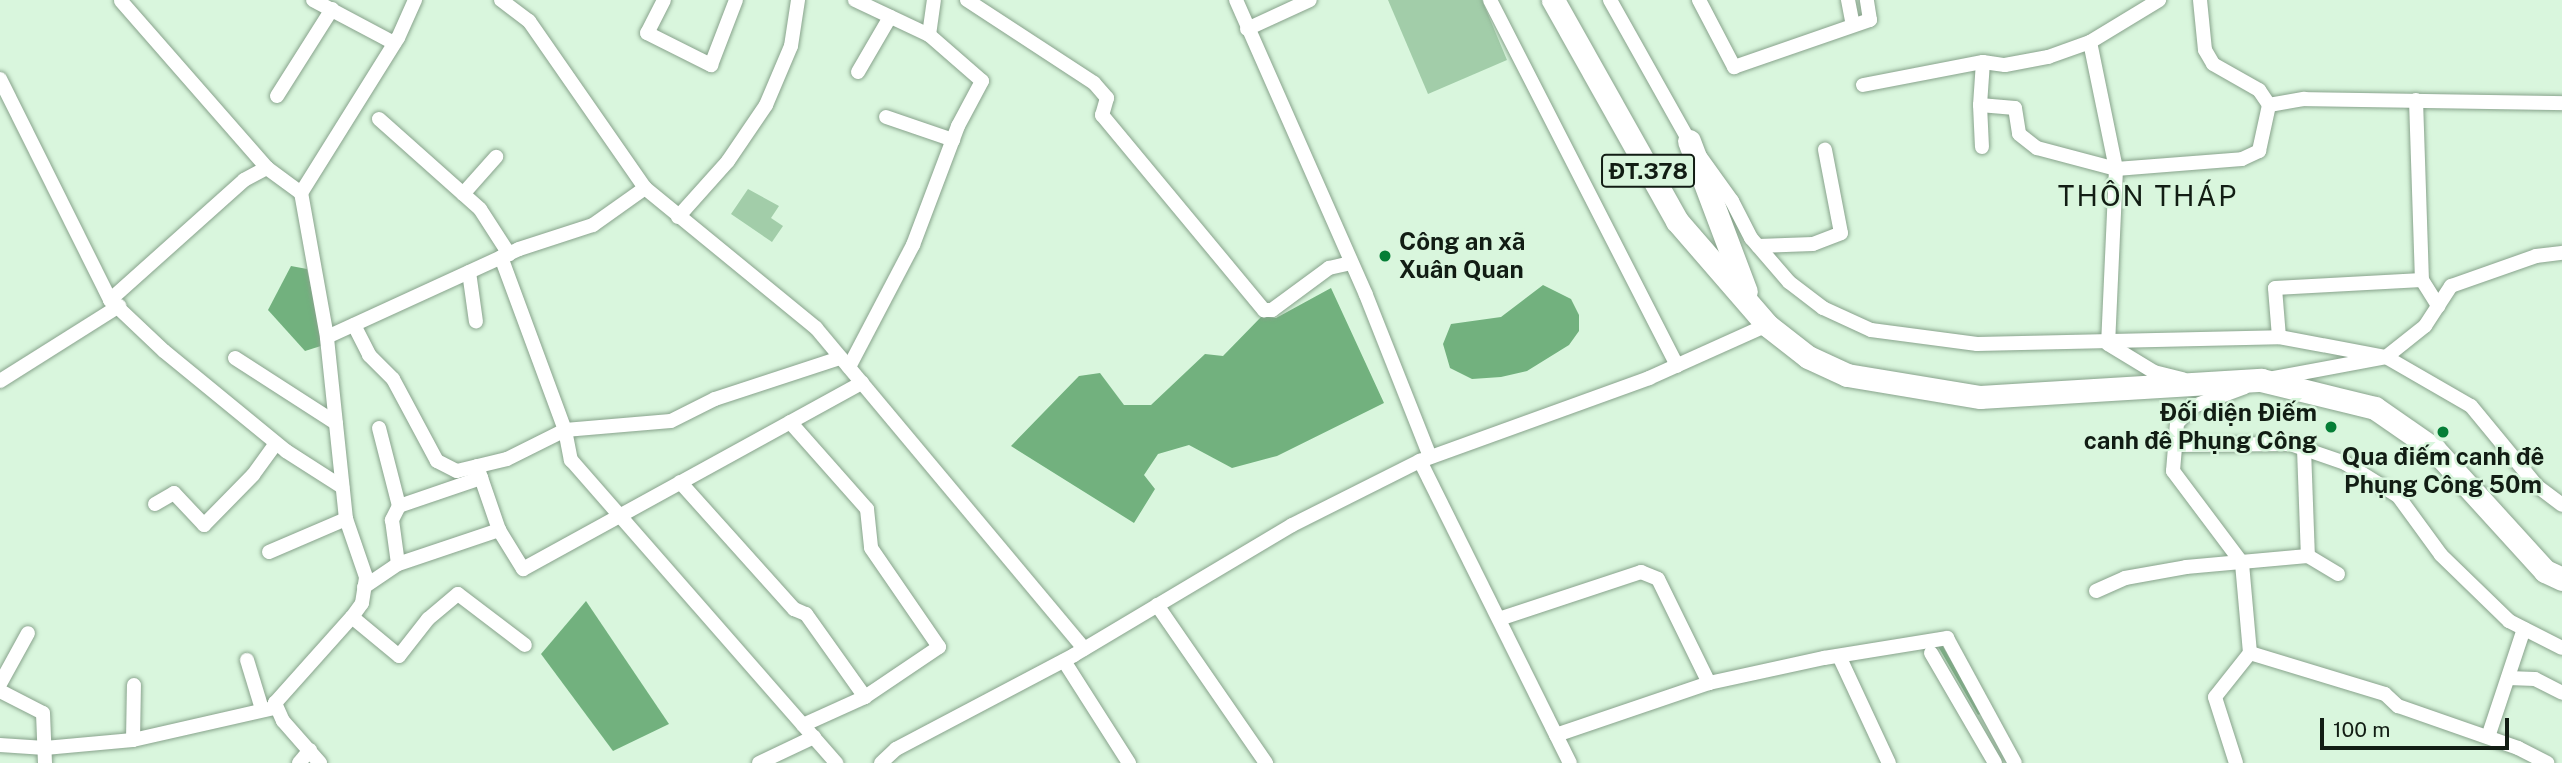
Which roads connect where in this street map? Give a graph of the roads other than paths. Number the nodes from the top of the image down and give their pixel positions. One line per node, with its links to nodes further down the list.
1 (313, 0): 21 (street)
2 (415, 0): 27 (street)
3 (501, 0): 46 (street)
4 (664, 0): 5 (street)
5 (736, 0)
6 (798, 0): 49 (street)
7 (855, 0): 22 (street)
8 (934, 0): 25 (street)
9 (967, 0): 53 (street)
10 (1236, 0): 24 (street)
11 (1310, 0): 24 (street)
12 (1490, 0): 67 (street)
13 (1553, 0): 58 (main road, ĐT.378)
14 (1610, 0): 40 (street)
15 (1699, 0): 23 (street)
16 (1848, 0): 23 (street)
17 (1867, 0): 23 (street)
18 (2159, 0): 26 (street)
19 (2200, 0): 36 (street)
20 (121, 1): 44 (street)
21 (332, 9): 27 (street); 32 (street)
22 (890, 17): 25 (street); 29 (street)
23 (1853, 25)
24 (1247, 29): 53 (street)
25 (929, 35): 39 (street)
26 (2090, 42): 28 (street); 45 (street)
27 (394, 43): 47 (street)
28 (1983, 62): 31 (street); 35 (street)
29 (858, 72)
30 (0, 79): 56 (street)
31 (1863, 85)
32 (277, 96)
33 (2417, 100): 34 (street); 36 (street); 55 (street)
34 (2562, 103)
35 (1980, 105): 41 (street); 45 (street)
36 (2269, 105): 45 (street)
37 (886, 117): 39 (street)
38 (379, 119): 48 (street)
39 (953, 140): 66 (street)
40 (1689, 141): 50 (street); 58 (main road)
41 (1982, 147)
42 (1825, 149): 50 (street)
43 (496, 158): 48 (street)
44 (267, 168): 47 (street); 56 (street)
45 (2116, 169): 63 (street)
46 (645, 188): 49 (street); 52 (street)
47 (301, 192): 62 (street)
48 (463, 194): 52 (street)
49 (678, 217): 66 (street)
50 (1758, 246): 63 (street)
51 (2562, 253): 57 (street)
52 (505, 255): 54 (street); 75 (street)
53 (1352, 264): 79 (street)
54 (469, 272): 59 (street); 60 (street)
55 (2422, 280): 57 (street); 61 (street)
56 (115, 303): 69 (street); 76 (street)
57 (2438, 306): 64 (street)
58 (1760, 317): 67 (street); 70 (main road, ĐT.378)
59 (475, 322)
60 (354, 325): 62 (street); 80 (street)
61 (2279, 337): 63 (street); 64 (street)
62 (327, 338): 73 (street)
63 (2108, 344): 70 (street)
64 (2386, 357): 68 (street); 84 (street)
65 (235, 358): 73 (street)
66 (845, 362): 71 (street); 75 (street)
67 (1678, 366): 79 (street)
68 (2261, 380): 70 (main road, ĐT.378); 77 (street); 94 (main road, ĐT.378)
69 (0, 381)
70 (2198, 382)
71 (862, 383): 72 (street); 104 (street)
72 (790, 422): 81 (street); 116 (street)
73 (336, 423): 82 (street)
74 (379, 428): 85 (street)
75 (565, 430): 80 (street); 86 (street)
76 (276, 443): 82 (street); 83 (street)
77 (2176, 445): 78 (street); 91 (street)
78 (2304, 449): 90 (street); 100 (street)
79 (1425, 459): 97 (street); 99 (street)
80 (479, 472): 85 (street); 88 (street)
81 (680, 481): 86 (street); 116 (street)
82 (342, 487): 87 (street)
83 (155, 504)
84 (2562, 505)
85 (399, 506): 92 (street)
86 (616, 516): 88 (street); 118 (street)
87 (346, 519): 89 (street); 95 (street)
88 (499, 530): 92 (street)
89 (269, 552)
90 (2308, 556): 91 (street); 93 (street)
91 (2242, 563): 96 (street); 106 (street)
92 (398, 564): 95 (street)
93 (2338, 574)
94 (2561, 580)
95 (364, 587): 98 (street)
96 (2096, 591)
97 (1157, 605): 104 (street); 132 (street)
98 (352, 617): 102 (street); 117 (street)
99 (1499, 619): 111 (street); 119 (street)
100 (2524, 629): 103 (street); 110 (street)
101 (28, 633): 112 (street)
102 (525, 645)
103 (2562, 648)
104 (1084, 649): 109 (street)
105 (1931, 653): 135 (street)
106 (2250, 653): 121 (street); 137 (street)
107 (1839, 656): 111 (street); 134 (street); 136 (street)
108 (247, 660): 117 (street)
109 (1064, 660): 130 (street); 131 (street)
110 (2508, 677): 115 (street); 121 (street)
111 (1709, 683): 119 (street)
112 (0, 684)
113 (134, 685): 122 (street)
114 (0, 691): 125 (street)
115 (2562, 693)
116 (865, 697): 118 (street)
117 (268, 709): 122 (street); 124 (street)
118 (803, 725): 120 (street)
119 (1556, 735): 133 (street)
120 (814, 737): 128 (street); 129 (street)
121 (2488, 737): 138 (street)
122 (133, 740): 125 (street)
123 (0, 745): 125 (street)
124 (310, 750): 126 (street); 127 (street)
125 (45, 756)
126 (299, 763)
127 (320, 763)
128 (759, 763)
129 (836, 763)
130 (881, 763)
131 (1129, 763)
132 (1266, 763)
133 (1570, 763)
134 (1889, 763)
135 (1994, 763)
136 (2015, 763)
137 (2236, 763)
138 (2547, 763)

